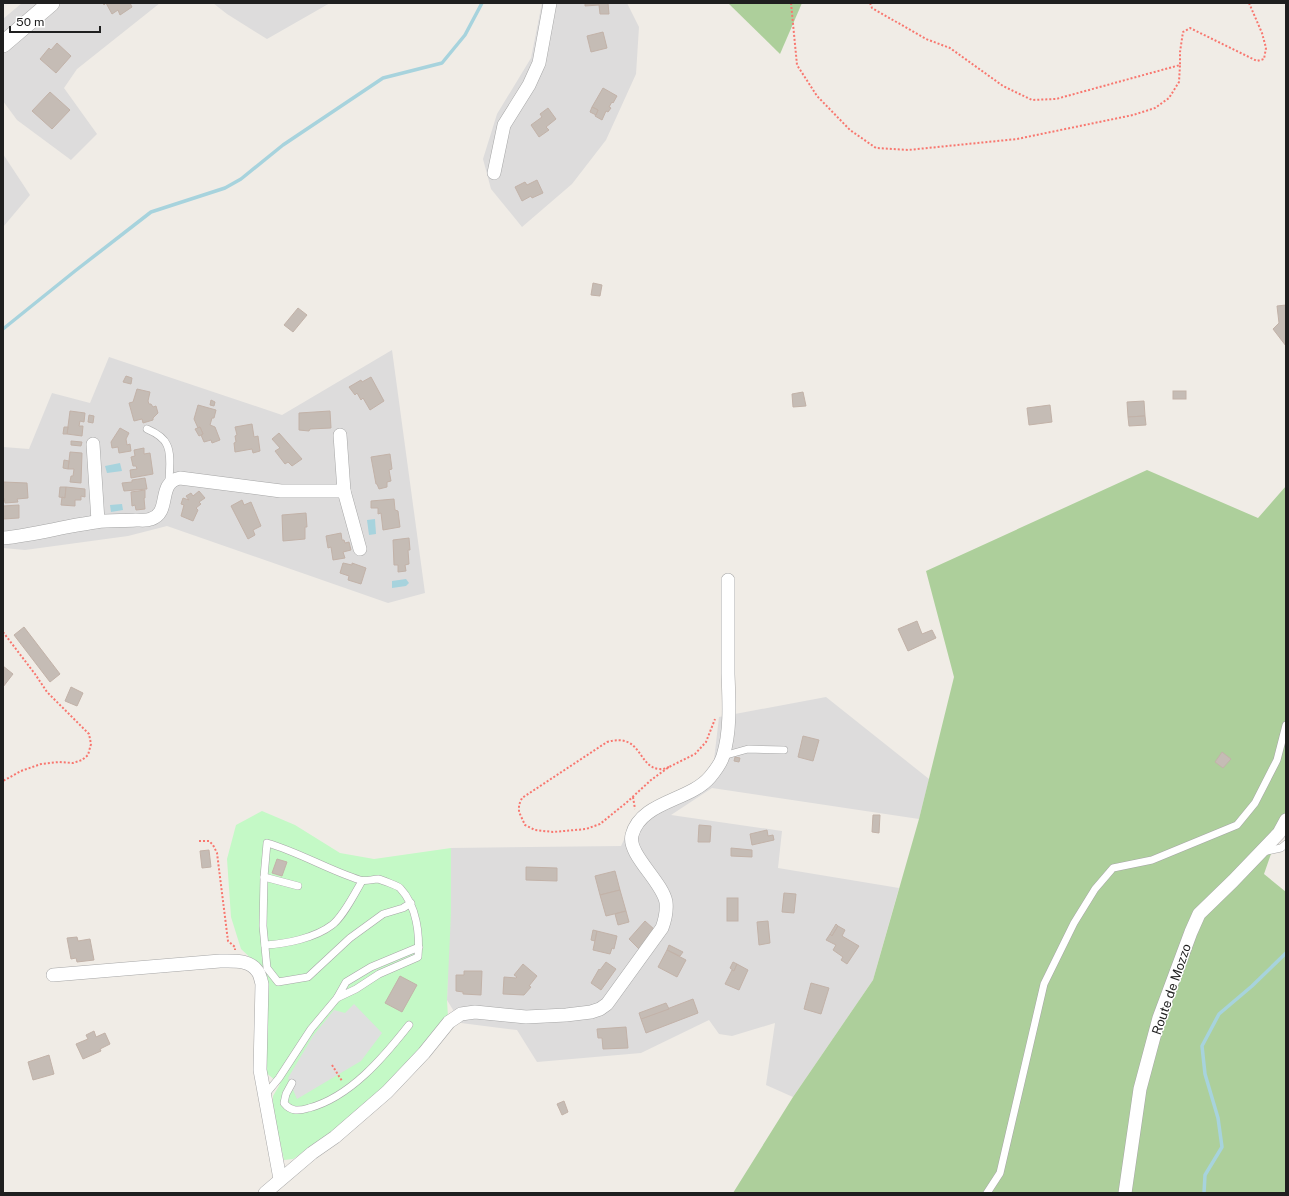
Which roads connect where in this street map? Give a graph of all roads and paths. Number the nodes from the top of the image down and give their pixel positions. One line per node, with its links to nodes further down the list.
1 (51, 3): 6 (street)
2 (550, 3): 8 (street)
3 (791, 3): 7 (path)
4 (870, 3): 7 (path)
5 (1249, 3): 7 (path)
6 (3, 44)
7 (1180, 66)
8 (494, 173)
9 (147, 428): 12 (lane)
10 (340, 435): 13 (street)
11 (93, 444): 14 (street)
12 (169, 483): 13 (street); 14 (street)
13 (344, 491): 16 (street)
14 (98, 521): 15 (street)
15 (3, 538)
16 (360, 549)
17 (728, 580): 19 (street)
18 (3, 632): 24 (path)
19 (729, 709): 22 (street); 23 (path)
20 (1286, 725): 45 (lane)
21 (784, 750): 22 (lane)
22 (723, 756): 43 (street)
23 (669, 767): 23 (path)
24 (3, 781)
25 (1286, 820): 28 (street, Route de Mozzo)
26 (199, 841): 35 (path)
27 (1286, 844): 28 (lane)
28 (1261, 852): 46 (street, Route de Mozzo)
29 (264, 877): 30 (lane); 31 (lane); 33 (lane)
30 (362, 881): 32 (lane); 33 (lane)
31 (298, 886)
32 (411, 903): 33 (lane); 34 (lane)
33 (265, 945)
34 (419, 947): 37 (lane); 37 (lane)
35 (238, 961): 36 (street); 42 (street)
36 (53, 975)
37 (337, 998): 42 (lane)
38 (409, 1025): 41 (lane)
39 (332, 1066): 41 (path)
40 (292, 1083): 41 (lane)
41 (348, 1088)
42 (266, 1095): 43 (street)
43 (280, 1179): 44 (street)
44 (265, 1193)
45 (987, 1193)
46 (1125, 1193)

